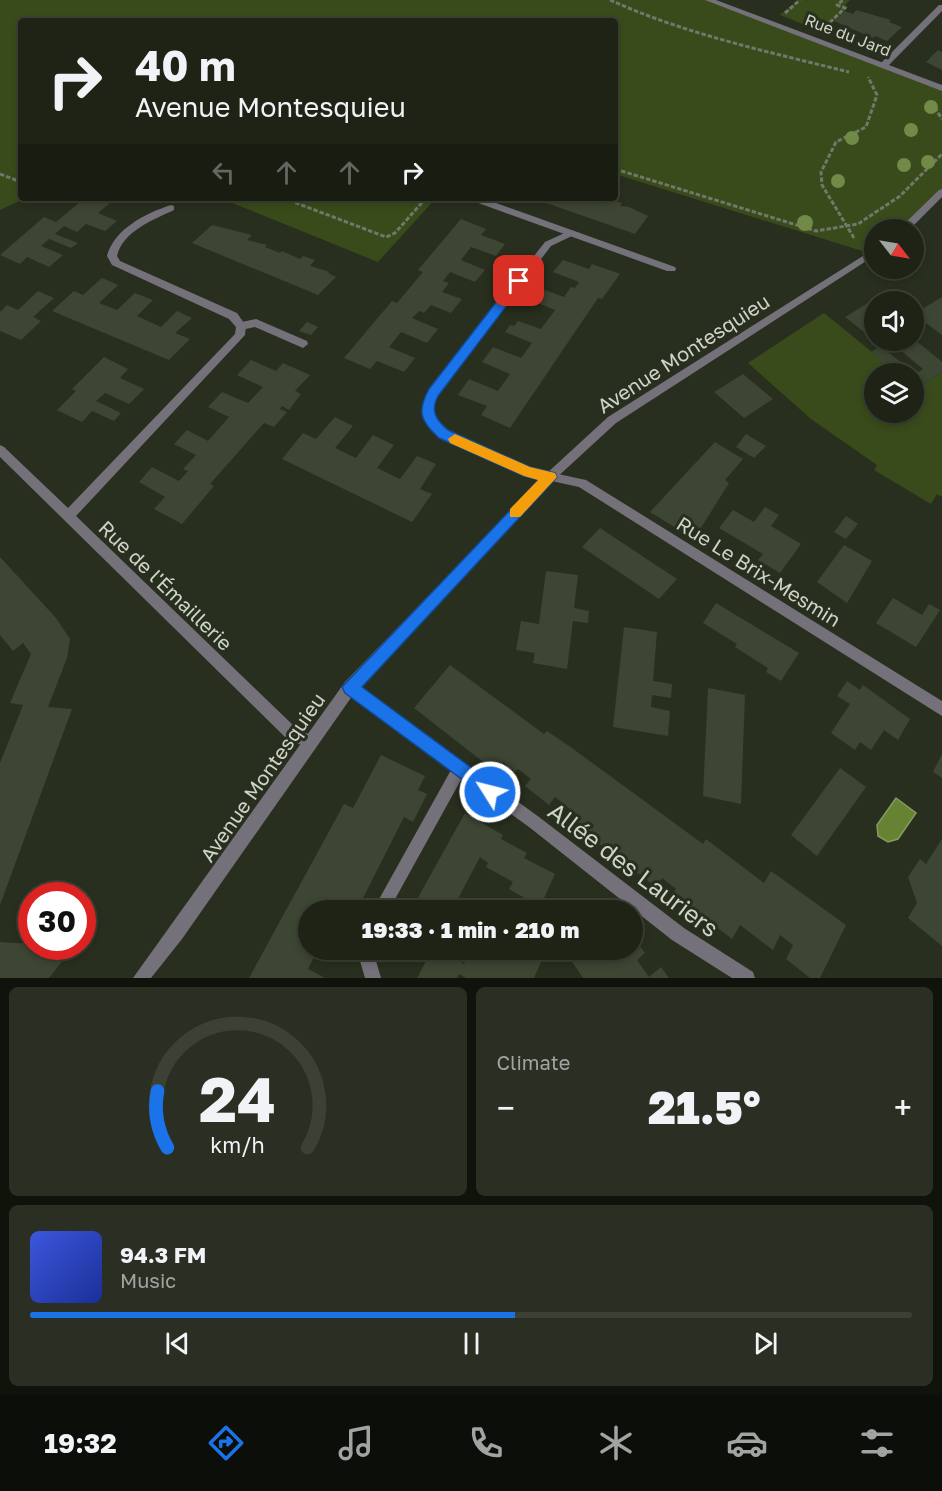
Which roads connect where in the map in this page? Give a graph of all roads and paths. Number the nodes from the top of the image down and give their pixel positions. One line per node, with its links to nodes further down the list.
1 (610, 0): 9 (path)
2 (709, 0): 7 (street, Rue du Jard)
3 (800, 0): 6 (path)
4 (843, 0): 7 (path)
5 (942, 7): 8 (street)
6 (779, 17)
7 (813, 38): 8 (street, Rue du Jard)
8 (884, 65): 13 (street, Rue du Jard)
9 (851, 72)
10 (860, 74): 11 (path)
11 (868, 77): 12 (path); 26 (path)
12 (879, 80)
13 (942, 88)
14 (926, 100): 15 (path)
15 (942, 119)
16 (942, 154): 26 (path)
17 (618, 170): 26 (path)
18 (0, 174): 19 (path)
19 (18, 181)
20 (942, 192): 25 (street)
21 (291, 201): 22 (path)
22 (423, 201)
23 (481, 201): 27 (street)
24 (171, 208): 31 (street)
25 (914, 219)
26 (845, 226): 28 (path)
27 (571, 233): 30 (street); 34 (street, Rue Le Brix-Mesmin)
28 (854, 238)
29 (864, 258): 34 (street, Avenue Montesquieu)
30 (671, 269)
31 (241, 326): 32 (street); 35 (street)
32 (303, 344)
33 (0, 450): 35 (street, Rue de l'Émaillerie)
34 (550, 477): 36 (street, Avenue Montesquieu); 37 (street, Rue Le Brix-Mesmin)
35 (67, 516): 38 (street, Rue de l'Émaillerie)
36 (350, 687): 38 (street, Avenue Montesquieu); 39 (street, Allée des Lauriers)
37 (942, 709)
38 (309, 742): 42 (street, Avenue Montesquieu)
39 (459, 769): 40 (street); 44 (street, Allée des Lauriers)
40 (387, 900)
41 (368, 960): 43 (street)
42 (141, 978)
43 (373, 978)
44 (747, 978)

